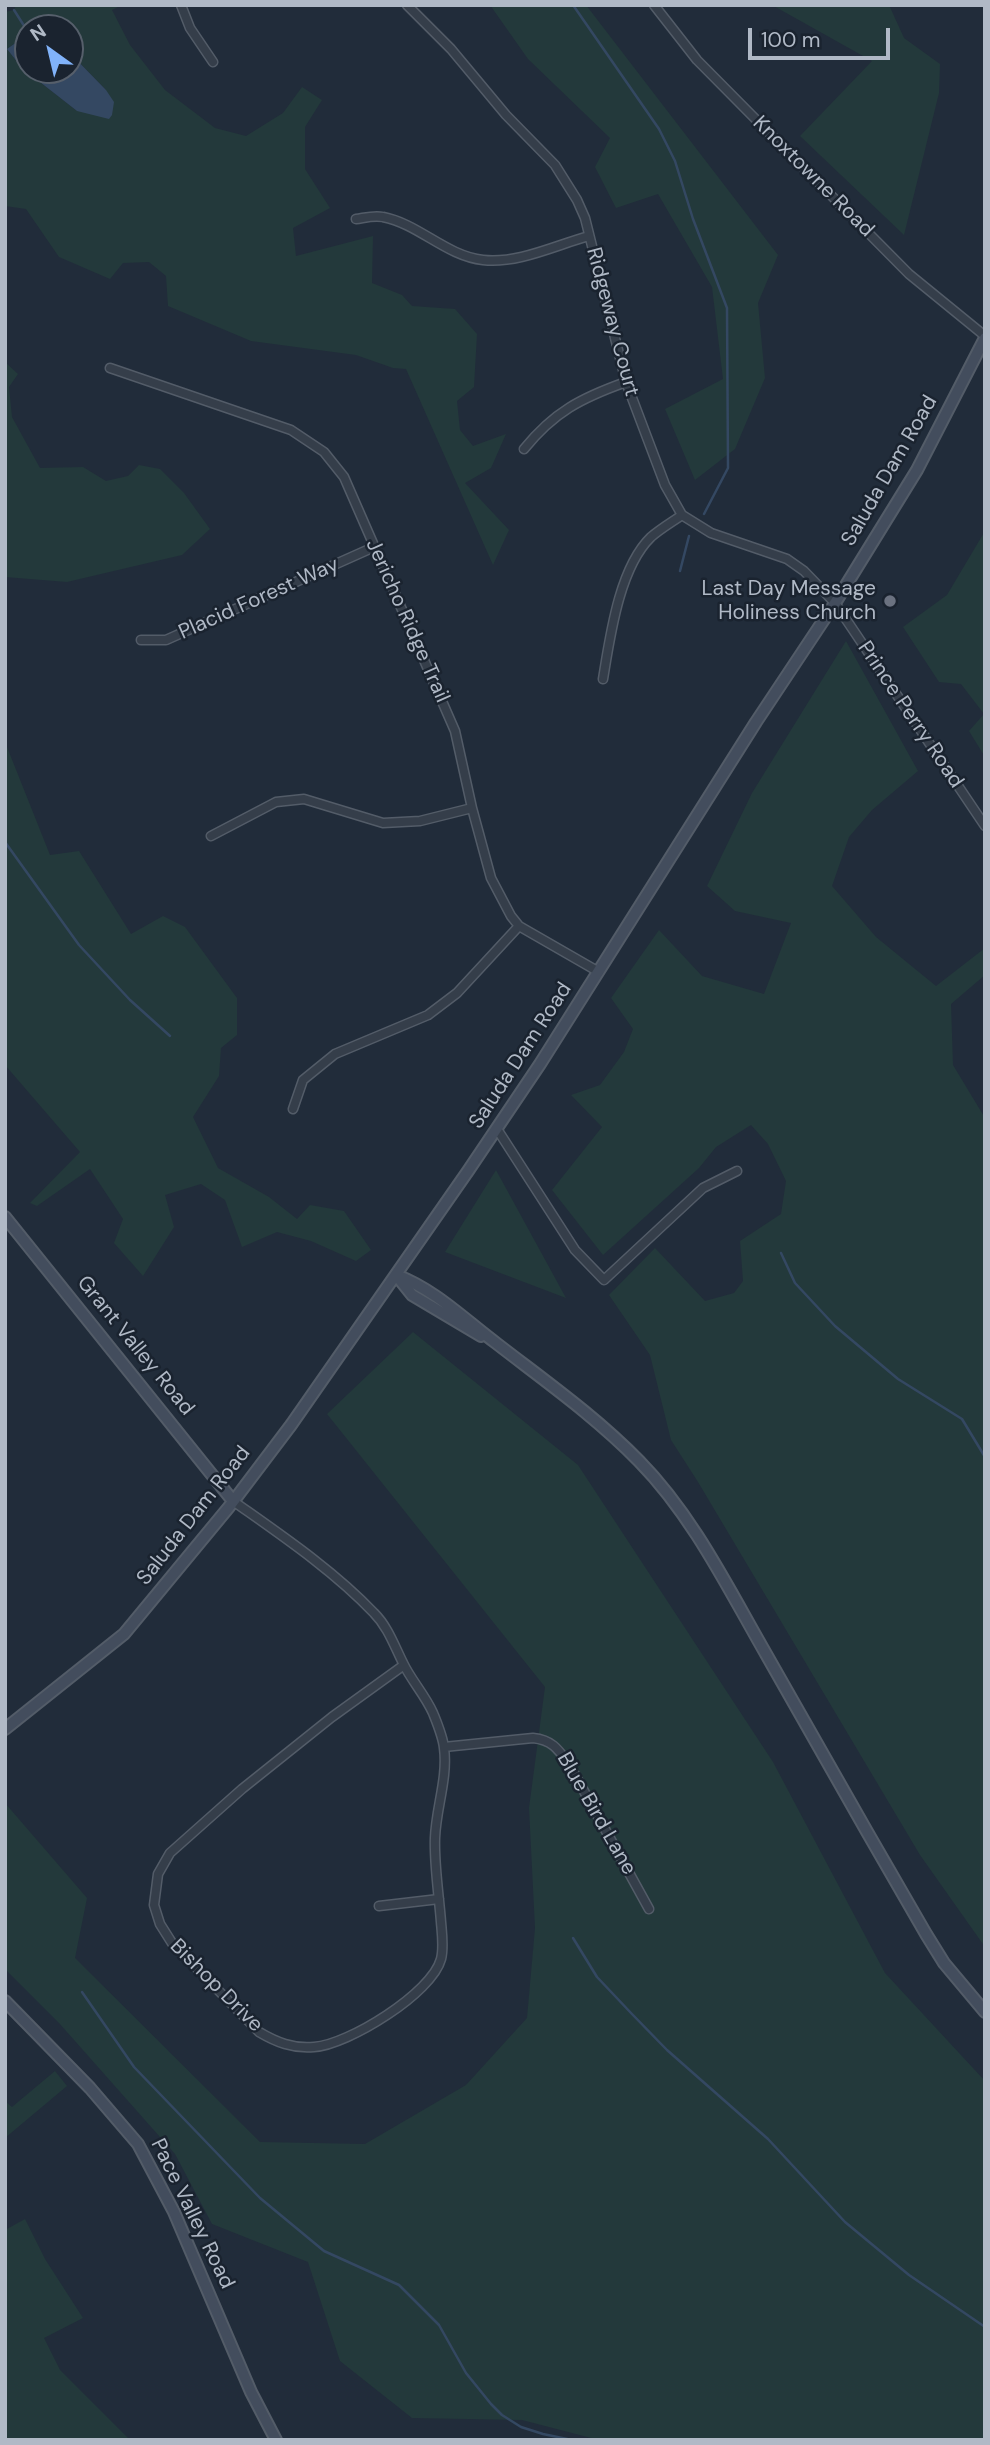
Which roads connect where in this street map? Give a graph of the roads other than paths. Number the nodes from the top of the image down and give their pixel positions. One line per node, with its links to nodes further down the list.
1 (181, 5): 4 (street)
2 (407, 5): 6 (street, Ridgeway Court)
3 (654, 5): 7 (street, Knoxtowne Road)
4 (213, 62)
5 (356, 219): 6 (street)
6 (589, 236): 9 (street, Ridgeway Court)
7 (985, 337): 13 (street, Saluda Dam Road)
8 (110, 368): 12 (street, Jericho Ridge Trail)
9 (626, 382): 10 (street); 11 (street, Ridgeway Court)
10 (524, 449)
11 (682, 515): 13 (street, Ridgeway Court); 15 (street)
12 (374, 547): 14 (street, Placid Forest Way); 16 (street, Jericho Ridge Trail)
13 (835, 603): 17 (street, Prince Perry Road); 20 (street, Saluda Dam Road)
14 (141, 640)
15 (603, 679)
16 (472, 808): 18 (street); 19 (street, Jericho Ridge Trail)
17 (985, 826)
18 (211, 836)
19 (519, 926): 20 (street, Jericho Ridge Trail); 21 (street)
20 (599, 972): 22 (street, Saluda Dam Road)
21 (293, 1109)
22 (496, 1129): 23 (street); 25 (street, Saluda Dam Road)
23 (737, 1171)
24 (5, 1217): 26 (street, Grant Valley Road)
25 (396, 1275): 26 (street, Saluda Dam Road); 34 (street)
26 (233, 1501): 27 (street, Bishop Drive); 28 (street, Saluda Dam Road)
27 (404, 1665): 29 (street, Bishop Drive); 30 (street, Bishop Drive)
28 (5, 1729)
29 (444, 1747): 30 (street, Bishop Drive); 32 (street, Blue Bird Lane)
30 (439, 1899): 31 (street)
31 (379, 1906)
32 (649, 1909)
33 (5, 2001): 35 (street, Pace Valley Road)
34 (985, 2012)
35 (276, 2440)

